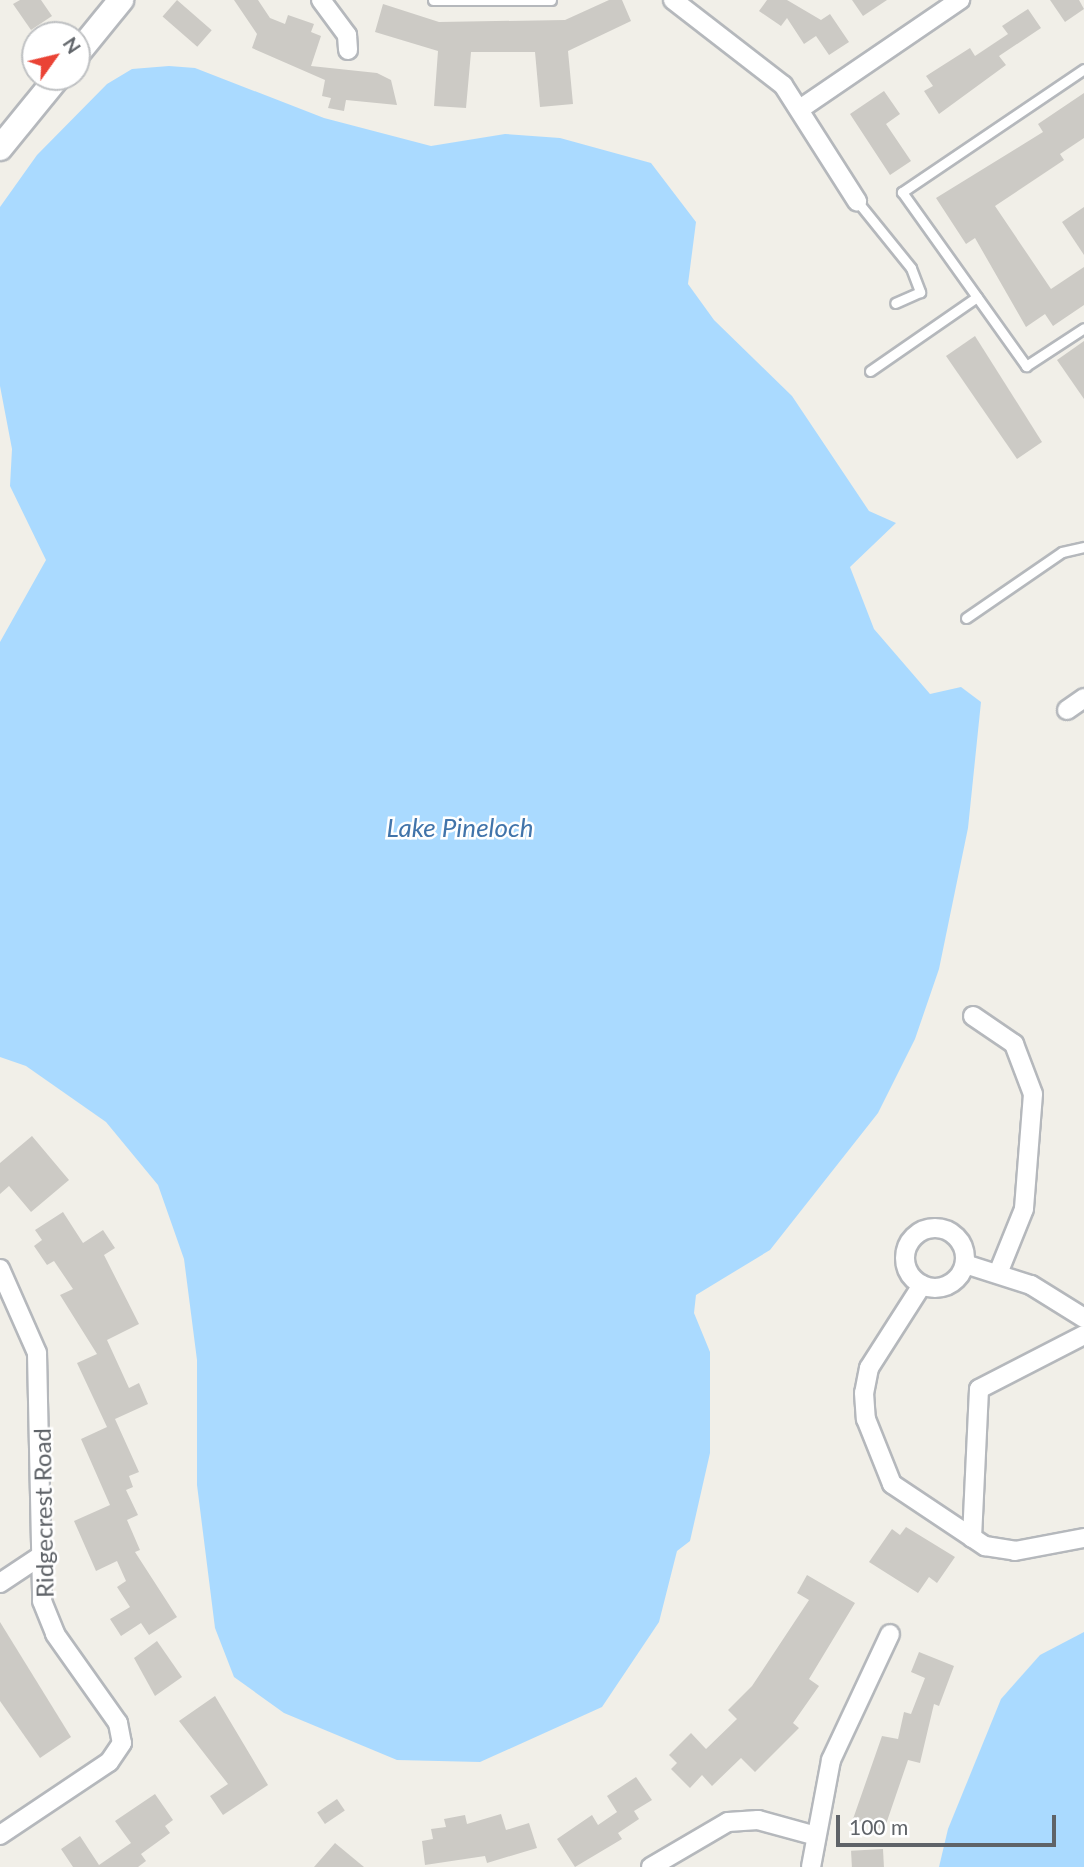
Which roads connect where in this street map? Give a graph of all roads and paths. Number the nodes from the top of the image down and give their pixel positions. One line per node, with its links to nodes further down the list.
1 (121, 0): 8 (street)
2 (321, 0): 9 (street)
3 (433, 0): 7 (lane)
4 (551, 0): 7 (lane)
5 (673, 0): 12 (street)
6 (960, 0): 12 (street)
7 (495, 2)
8 (91, 37)
9 (348, 50)
10 (1084, 69): 15 (lane)
11 (47, 91): 13 (street)
12 (800, 109): 14 (street)
13 (0, 148)
14 (858, 201): 16 (lane)
15 (976, 297): 17 (lane); 18 (lane)
16 (895, 303)
17 (1084, 328)
18 (870, 371)
19 (1084, 547): 20 (lane)
20 (966, 618)
21 (1084, 698): 22 (street)
22 (1067, 710)
23 (974, 1016): 26 (street)
24 (965, 1264): 26 (street); 27 (street); 27 (street)
25 (0, 1269): 32 (street, Ridgecrest Road)
26 (999, 1271): 28 (street)
27 (922, 1285): 30 (street)
28 (1084, 1318)
29 (1084, 1335): 30 (street)
30 (972, 1538): 31 (street)
31 (1084, 1538)
32 (39, 1557): 33 (street); 35 (street, Ridgecrest Road)
33 (0, 1583)
34 (890, 1634): 36 (street)
35 (0, 1835)
36 (816, 1836): 37 (street); 38 (street)
37 (651, 1867)
38 (811, 1867)

